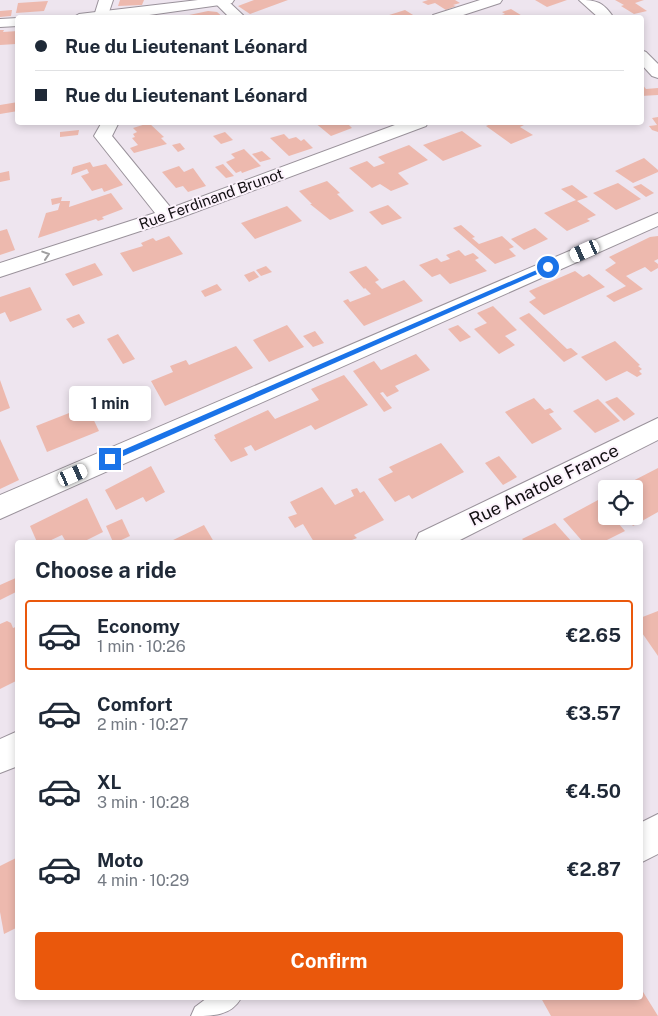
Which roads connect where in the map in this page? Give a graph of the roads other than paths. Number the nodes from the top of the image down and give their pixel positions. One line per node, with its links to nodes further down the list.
1 (106, 0): 5 (street)
2 (495, 0): 8 (street)
3 (586, 0): 9 (street)
4 (224, 1): 6 (street); 7 (street)
5 (101, 15)
6 (109, 15)
7 (236, 15)
8 (448, 15)
9 (604, 15)
10 (15, 22): 11 (street)
11 (0, 23)
12 (644, 58): 13 (street)
13 (656, 69)
14 (108, 125): 17 (street)
15 (402, 125): 16 (street, Rue Ferdinand Brunot)
16 (384, 128): 17 (street, Rue Ferdinand Brunot)
17 (167, 216): 19 (street, Rue Ferdinand Brunot, one-way to 17)
18 (658, 219): 21 (street)
19 (0, 270)
20 (658, 428): 22 (street, Rue Anatole France)
21 (0, 507)
22 (433, 540)
23 (15, 749): 24 (street)
24 (0, 756)
25 (658, 832): 26 (street)
26 (643, 843)
27 (225, 1000): 28 (lane)
28 (204, 1016)

